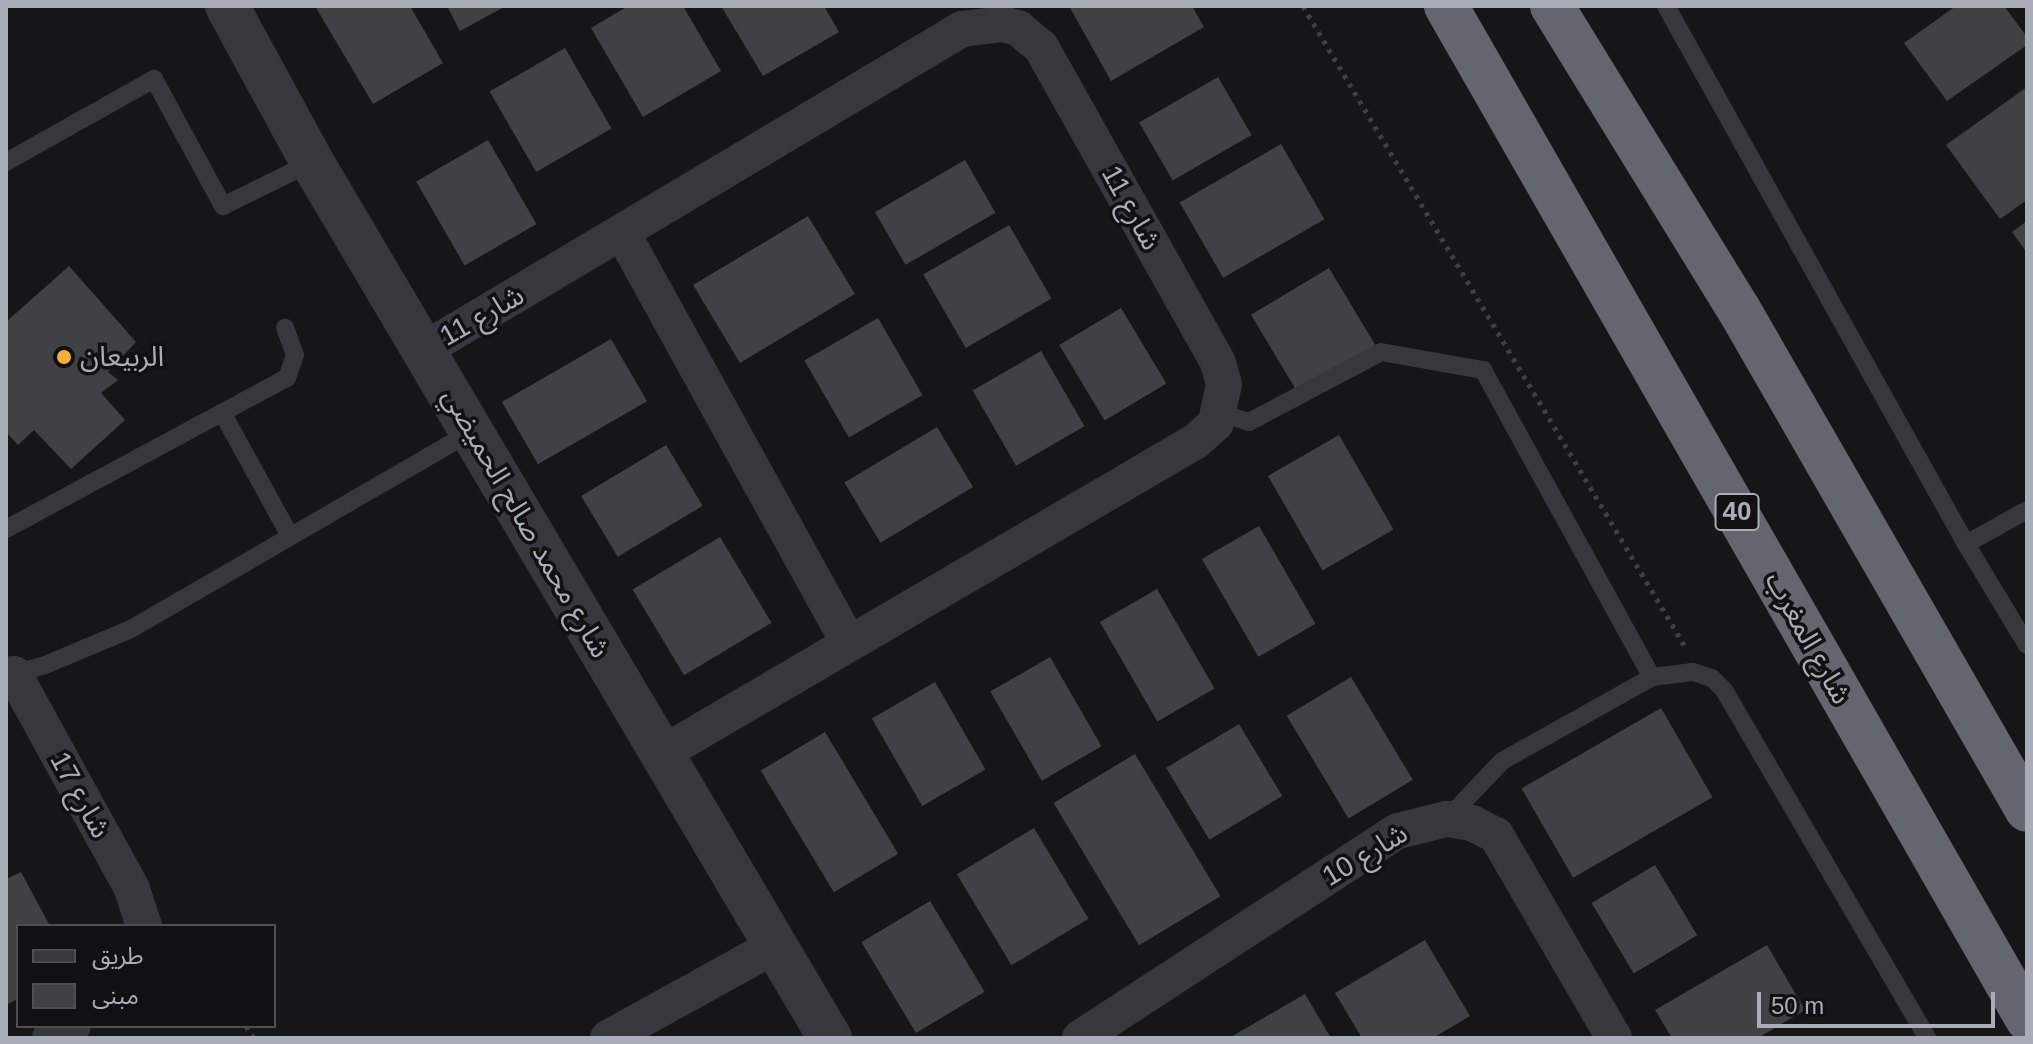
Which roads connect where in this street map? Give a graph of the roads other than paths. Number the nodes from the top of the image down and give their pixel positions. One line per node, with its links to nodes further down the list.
1 (227, 6): 7 (street, شارع محمد صالح الحميضي)
2 (1446, 6): 23 (highway, شارع المغرب / 40)
3 (1552, 6): 24 (highway)
4 (1666, 6): 17 (lane)
5 (1006, 15): 8 (street, شارع 11); 11 (street, شارع 11)
6 (8, 155): 7 (lane)
7 (312, 162): 10 (street, شارع محمد صالح الحميضي)
8 (623, 234): 10 (street, شارع 11); 18 (street)
9 (285, 328): 12 (lane)
10 (425, 349): 13 (street, شارع محمد صالح الحميضي)
11 (1221, 413): 18 (street); 21 (lane)
12 (223, 414): 15 (lane); 16 (lane)
13 (472, 431): 16 (lane); 22 (street, شارع محمد صالح الحميضي)
14 (2027, 510): 17 (lane)
15 (6, 529)
16 (290, 536): 20 (lane)
17 (1966, 544): 19 (lane)
18 (849, 643): 22 (street)
19 (2027, 645)
20 (9, 670): 26 (street, شارع 17)
21 (1652, 677): 25 (lane); 35 (lane)
22 (661, 754): 27 (street, شارع محمد صالح الحميضي)
23 (1896, 795): 28 (highway, شارع المغرب / 40); 36 (street)
24 (2027, 810)
25 (1447, 819): 30 (street, شارع 10); 34 (street, شارع 10)
26 (143, 924)
27 (775, 946): 32 (street); 33 (street, شارع محمد صالح الحميضي)
28 (2027, 1019)
29 (69, 1028): 31 (street)
30 (1086, 1037)
31 (50, 1038)
32 (608, 1038)
33 (830, 1038)
34 (1614, 1038)
35 (1927, 1038)
36 (2015, 1038)

